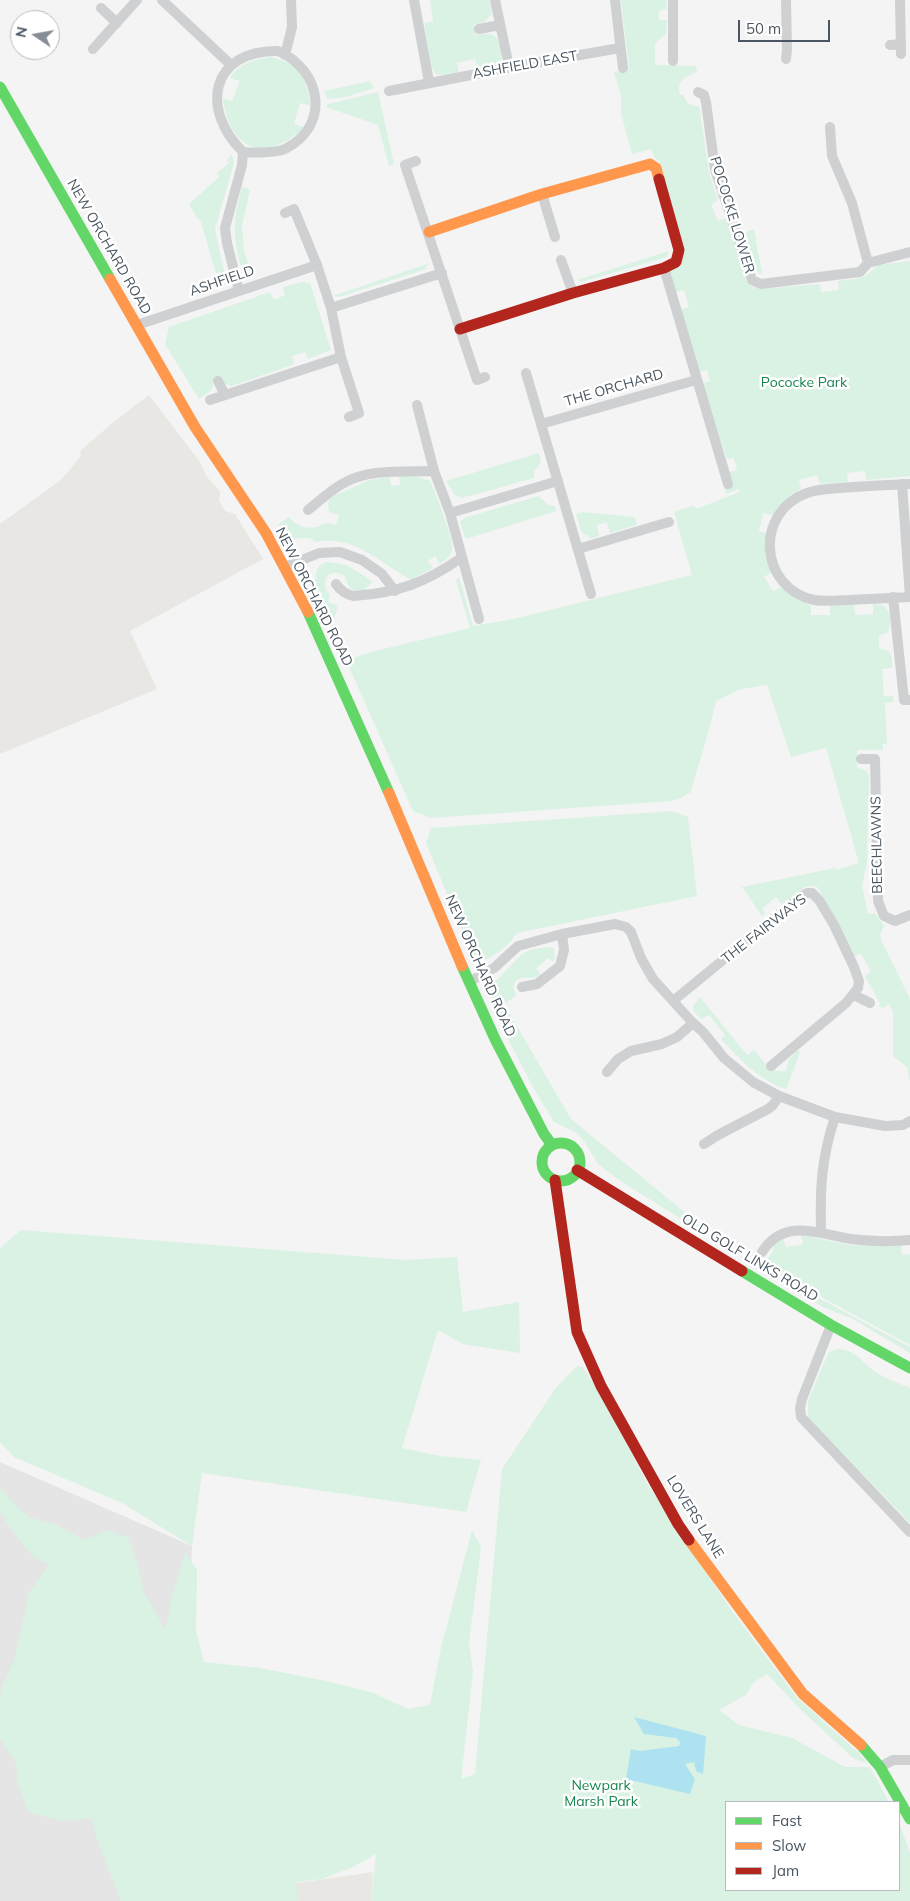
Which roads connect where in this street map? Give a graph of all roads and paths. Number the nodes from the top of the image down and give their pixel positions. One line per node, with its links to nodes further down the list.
1 (137, 0): 11 (street)
2 (162, 0): 21 (street)
3 (291, 0): 18 (street)
4 (414, 0): 23 (street)
5 (495, 0): 12 (street, ASHFIELD EAST)
6 (615, 0): 15 (street)
7 (674, 0): 20 (street)
8 (786, 0): 17 (street)
9 (900, 0): 14 (street)
10 (100, 8): 11 (street)
11 (117, 23): 16 (street)
12 (500, 25): 13 (street); 19 (street, ASHFIELD EAST)
13 (479, 29)
14 (890, 45)
15 (620, 48): 22 (street); 23 (street, ASHFIELD EAST)
16 (93, 49)
17 (790, 53)
18 (286, 55): 21 (street); 28 (street)
19 (507, 57)
20 (673, 61)
21 (231, 65): 28 (street)
22 (623, 68)
23 (429, 82): 25 (street, ASHFIELD EAST)
24 (0, 87): 43 (street, NEW ORCHARD ROAD)
25 (389, 91)
26 (698, 92): 36 (street, POCOCKE LOWER)
27 (830, 127): 36 (street)
28 (243, 152): 40 (street)
29 (416, 162): 32 (street)
30 (542, 194): 32 (street); 33 (street); 38 (street)
31 (285, 213): 37 (street)
32 (429, 232): 39 (street)
33 (555, 237)
34 (910, 252): 36 (street, POCOCKE LOWER)
35 (561, 260): 41 (street)
36 (868, 263)
37 (317, 265): 40 (street, ASHFIELD); 42 (street)
38 (664, 268): 41 (street); 48 (street)
39 (442, 273): 42 (street); 44 (street)
40 (239, 291): 43 (street, ASHFIELD)
41 (573, 292): 44 (street)
42 (331, 308): 45 (street)
43 (137, 325): 64 (street, NEW ORCHARD ROAD)
44 (460, 329): 47 (street)
45 (342, 357): 50 (street); 53 (street)
46 (526, 373): 54 (street)
47 (484, 377)
48 (696, 380): 54 (street, THE ORCHARD); 57 (street)
49 (218, 381): 50 (street)
50 (225, 395): 51 (street)
51 (210, 400)
52 (416, 405): 55 (street)
53 (349, 417)
54 (541, 424): 56 (street)
55 (434, 471): 59 (street); 60 (street)
56 (558, 481): 60 (street); 62 (street)
57 (728, 484)
58 (906, 484): 68 (street); 69 (street)
59 (308, 510)
60 (450, 513): 63 (street)
61 (669, 522): 62 (street)
62 (578, 549): 67 (street)
63 (461, 558): 66 (street); 70 (street)
64 (285, 567): 66 (street); 75 (street, NEW ORCHARD ROAD)
65 (336, 584): 66 (street)
66 (395, 591)
67 (591, 594)
68 (910, 597): 69 (street)
69 (893, 598): 71 (street)
70 (479, 619)
71 (910, 700)
72 (861, 759): 73 (street, BEECHLAWNS)
73 (910, 916)
74 (562, 934): 75 (street); 76 (street); 78 (street)
75 (469, 982): 87 (street, NEW ORCHARD ROAD)
76 (522, 987)
77 (854, 995): 78 (street, THE FAIRWAYS); 79 (street); 81 (street)
78 (673, 1001): 80 (street)
79 (870, 1003)
80 (693, 1024): 82 (street); 83 (street)
81 (771, 1066)
82 (607, 1072)
83 (779, 1096): 84 (street); 86 (street)
84 (835, 1117): 85 (street); 90 (street)
85 (910, 1122)
86 (704, 1144)
87 (552, 1145): 88 (street); 89 (street)
88 (577, 1170): 89 (street); 93 (street, OLD GOLF LINKS ROAD)
89 (555, 1180): 97 (street, LOVERS LANE)
90 (821, 1232): 91 (street); 92 (street)
91 (910, 1240)
92 (762, 1252)
93 (831, 1325): 94 (street, OLD GOLF LINKS ROAD); 95 (street)
94 (910, 1368)
95 (910, 1532)
96 (910, 1760): 97 (street)
97 (880, 1767): 98 (street, LOVERS LANE)
98 (900, 1801)
99 (900, 1802): 100 (street, LOVERS LANE)
100 (910, 1819)

